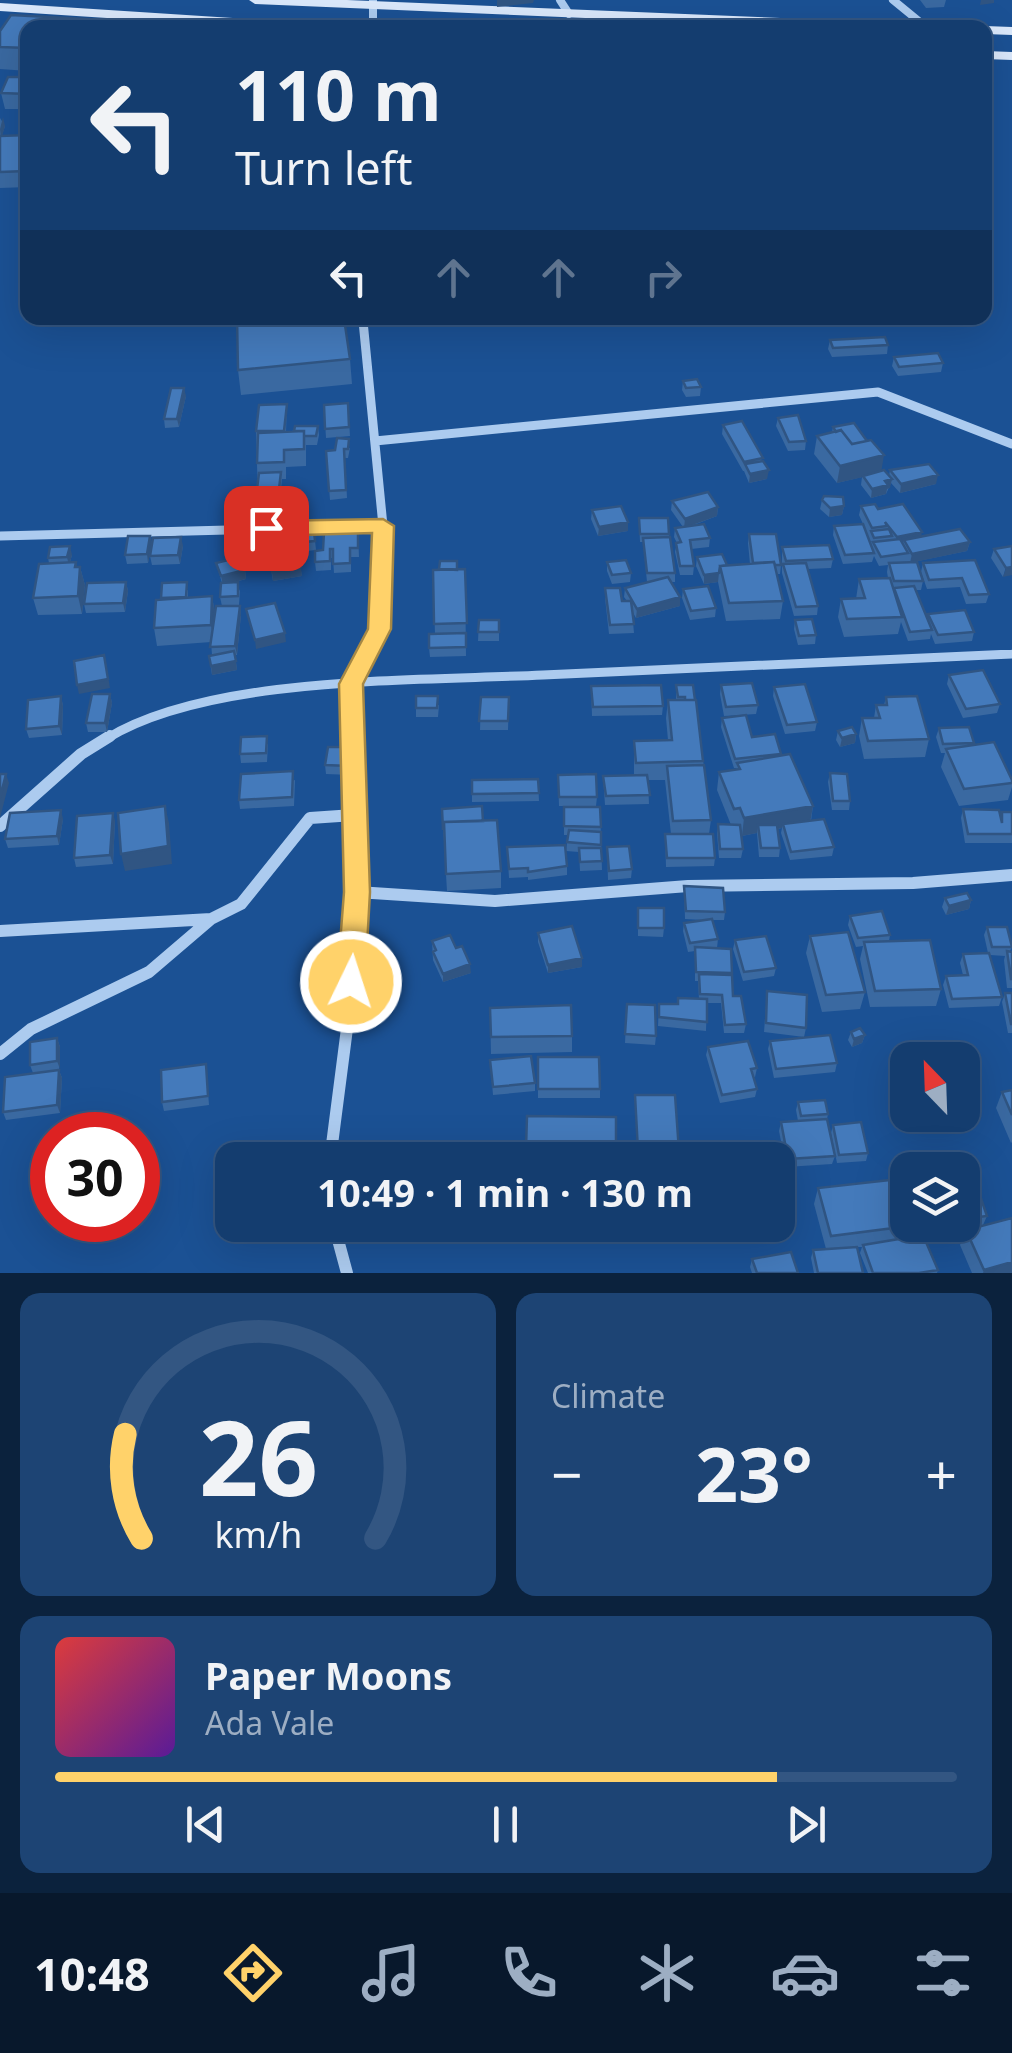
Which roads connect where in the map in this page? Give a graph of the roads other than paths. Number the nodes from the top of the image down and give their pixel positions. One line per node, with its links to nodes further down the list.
1 (255, 0): 4 (main road)
2 (560, 0): 6 (street)
3 (894, 0): 9 (street)
4 (373, 3): 6 (main road)
5 (0, 7): 7 (main road)
6 (568, 14): 8 (main road)
7 (202, 20)
8 (722, 20)
9 (918, 20)
10 (365, 325): 11 (street)
11 (375, 442): 12 (street); 13 (street)
12 (1012, 444)
13 (383, 526): 14 (street); 16 (street)
14 (0, 536)
15 (1012, 654): 16 (street)
16 (351, 684): 17 (street); 18 (street)
17 (354, 815): 20 (street); 21 (street)
18 (0, 826)
19 (1012, 875): 20 (street)
20 (357, 892): 24 (street)
21 (211, 919): 22 (street); 23 (street)
22 (0, 931)
23 (0, 1054)
24 (332, 1142)
25 (336, 1242): 26 (street)
26 (347, 1273)

